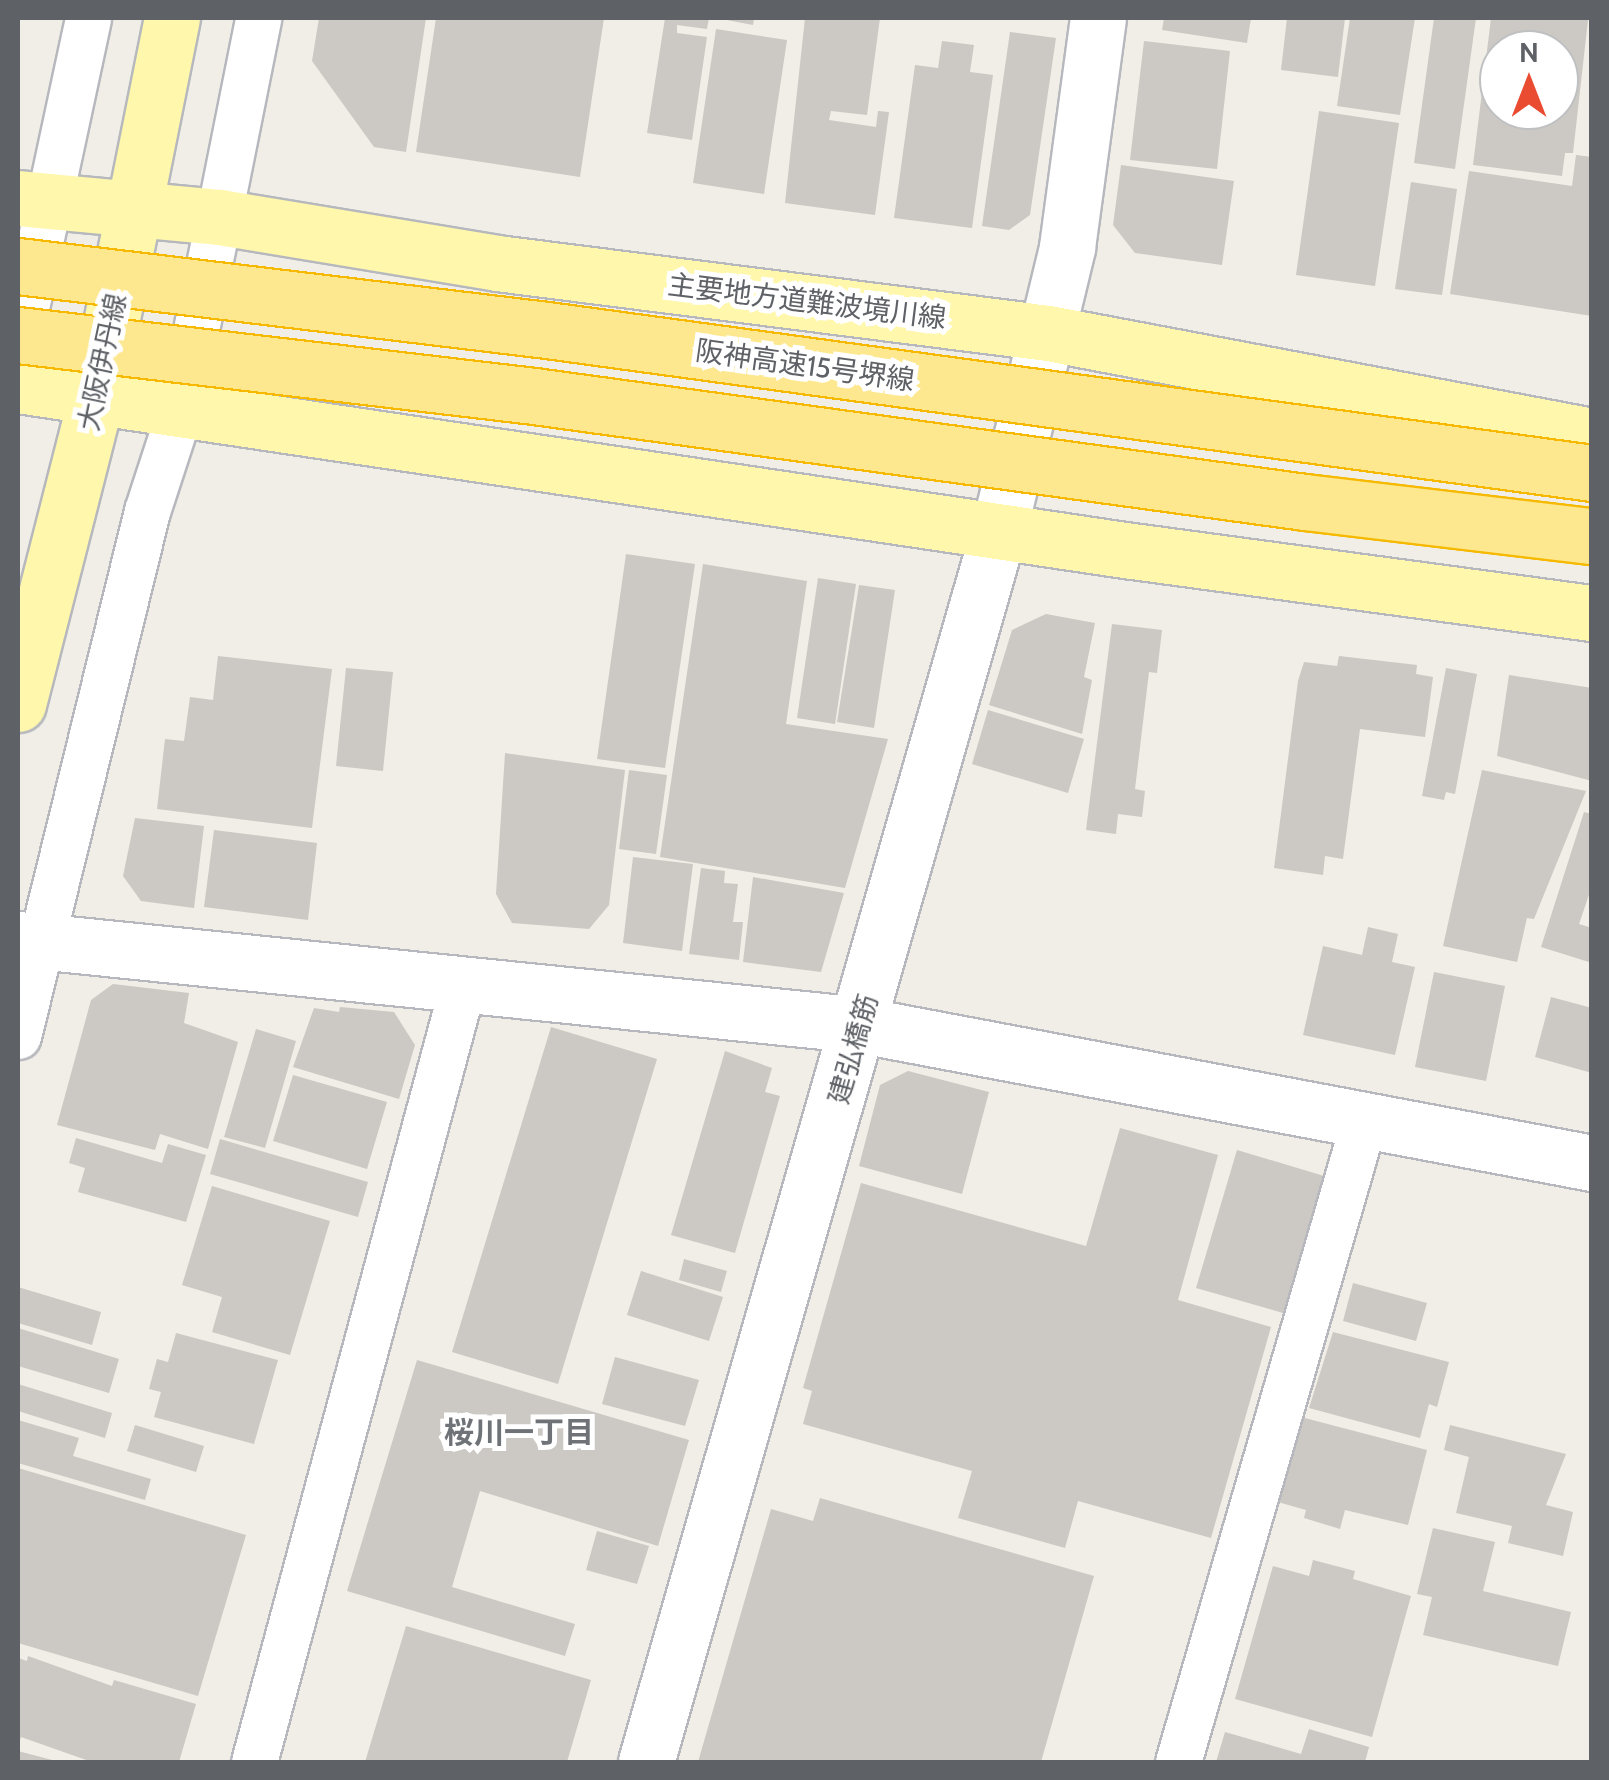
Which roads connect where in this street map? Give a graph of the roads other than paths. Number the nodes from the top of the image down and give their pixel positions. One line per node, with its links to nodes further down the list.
1 (88, 18): 5 (street)
2 (172, 18): 6 (main road, 大阪伊丹線)
3 (258, 18): 7 (street)
4 (1098, 18): 9 (street, 建弘橋筋)
5 (34, 200): 6 (main road, 主要地方道難波境川線); 11 (street)
6 (134, 210): 7 (main road, 主要地方道難波境川線); 13 (main road, 大阪伊丹線)
7 (220, 217): 9 (main road, 主要地方道難波境川線); 14 (street)
8 (18, 266): 16 (highway, 阪神高速15号堺線, bridge)
9 (1048, 333): 15 (main road, 主要地方道難波境川線); 17 (street, 建弘橋筋)
10 (18, 334): 18 (highway, bridge)
11 (18, 345)
12 (18, 385): 13 (main road)
13 (96, 398): 14 (main road); 20 (main road, 大阪伊丹線)
14 (180, 410): 17 (main road); 21 (street)
15 (1592, 436)
16 (1592, 473)
17 (999, 529): 19 (main road); 23 (street, 建弘橋筋)
18 (1592, 536)
19 (1592, 613)
20 (18, 704)
21 (30, 941): 22 (street); 24 (street)
22 (463, 984): 23 (street); 27 (street)
23 (860, 1025): 25 (street); 28 (street, 建弘橋筋)
24 (18, 1036)
25 (1365, 1118): 26 (street); 29 (street)
26 (1592, 1164)
27 (254, 1762)
28 (646, 1762)
29 (1178, 1762)

